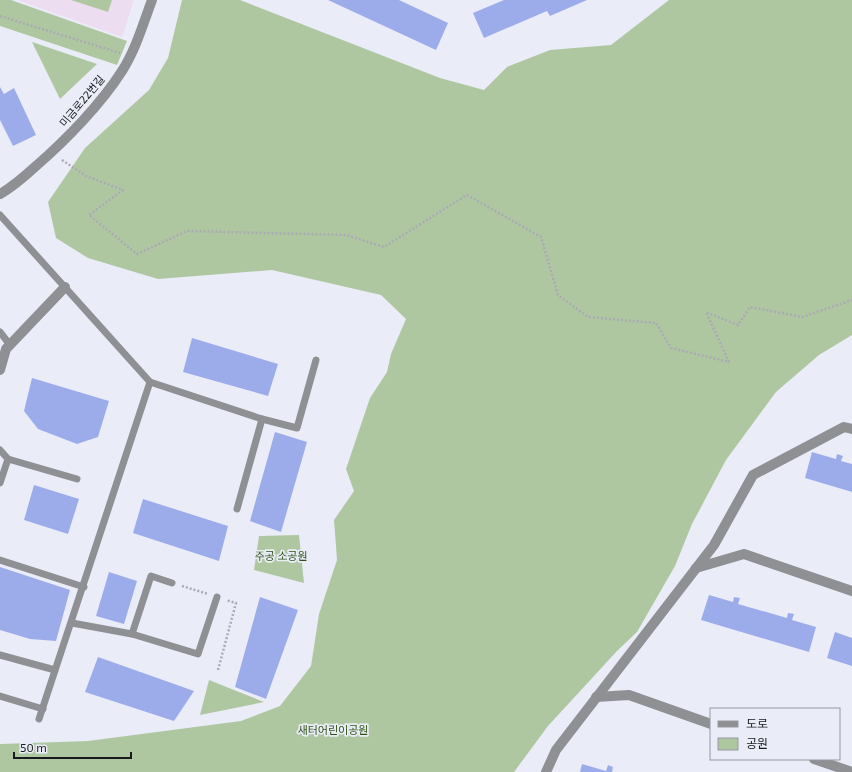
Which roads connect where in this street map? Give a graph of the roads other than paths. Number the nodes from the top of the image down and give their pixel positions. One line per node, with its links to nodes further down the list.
1 (152, 0): 2 (street, 미금로22번길)
2 (0, 194)
3 (0, 214): 4 (lane)
4 (65, 287): 6 (street); 9 (lane)
5 (0, 332): 6 (lane)
6 (10, 345): 8 (street)
7 (316, 360): 10 (lane)
8 (0, 370)
9 (150, 382): 10 (lane); 20 (lane)
10 (262, 419): 16 (lane)
11 (852, 429): 18 (street)
12 (0, 450): 13 (lane)
13 (8, 459): 14 (lane); 15 (lane)
14 (77, 479)
15 (0, 483)
16 (237, 509)
17 (0, 560): 20 (lane)
18 (696, 568): 21 (street); 28 (street)
19 (172, 583): 24 (lane)
20 (84, 588): 23 (lane)
21 (852, 591)
22 (217, 597): 24 (lane)
23 (72, 623): 24 (lane); 26 (lane)
24 (132, 634)
25 (0, 655): 26 (lane)
26 (55, 670): 29 (lane)
27 (0, 696): 29 (lane)
28 (596, 697): 31 (street); 33 (street)
29 (43, 709): 30 (lane)
30 (39, 719)
31 (710, 724)
32 (817, 760): 34 (street)
33 (546, 772)
34 (852, 772)

